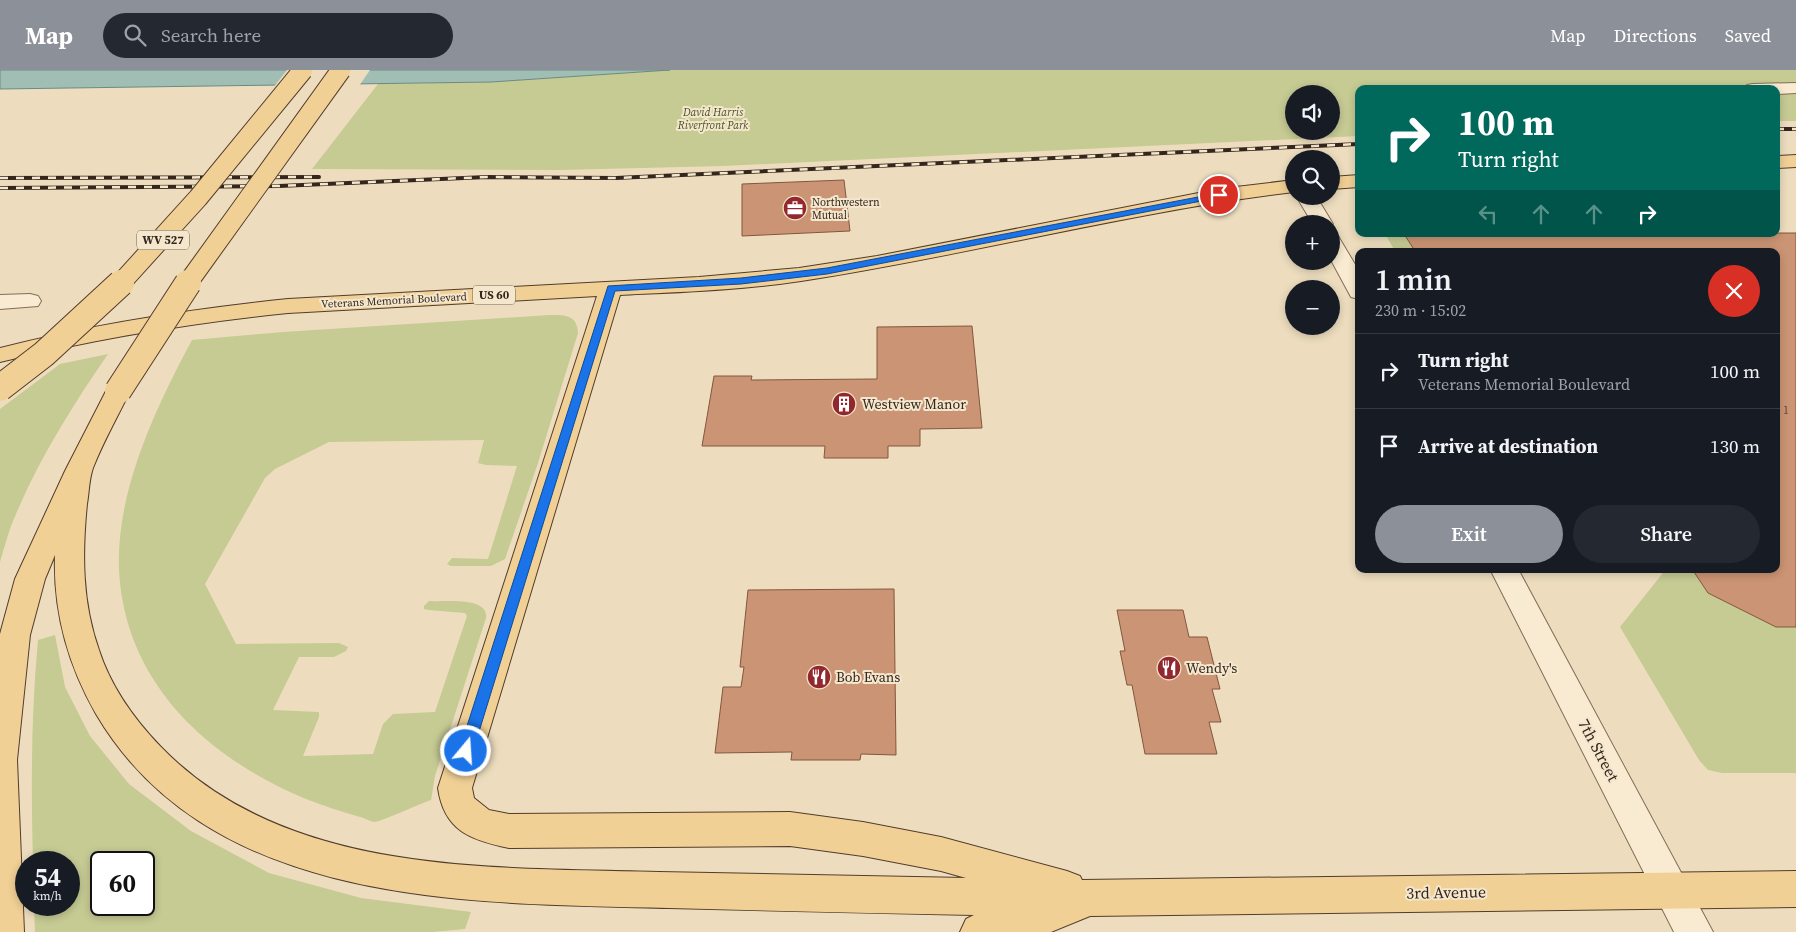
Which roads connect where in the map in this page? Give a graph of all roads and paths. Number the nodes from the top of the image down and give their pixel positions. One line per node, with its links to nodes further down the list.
1 (303, 70): 16 (main road, WV 527, bridge)
2 (341, 70): 17 (main road, WV 527, bridge)
3 (1780, 88): 4 (street)
4 (1796, 88)
5 (1796, 161): 6 (main road)
6 (1780, 162)
7 (1355, 181): 8 (main road)
8 (1340, 182)
9 (1285, 187): 12 (main road, Veterans Memorial Boulevard / US 60)
10 (1340, 257): 11 (street)
11 (1355, 285)
12 (611, 288): 15 (main road, Veterans Memorial Boulevard / US 60); 21 (main road)
13 (0, 302): 14 (street)
14 (30, 302)
15 (0, 355)
16 (0, 388)
17 (78, 471): 21 (main road, 3rd Avenue); 22 (main road, WV 527)
18 (1506, 573): 20 (street, 7th Street)
19 (1796, 888): 20 (main road, 3rd Avenue)
20 (1672, 889): 21 (main road, 3rd Avenue); 24 (street, 7th Street)
21 (1097, 898): 23 (main road)
22 (4, 932)
23 (979, 932)
24 (1694, 932)

